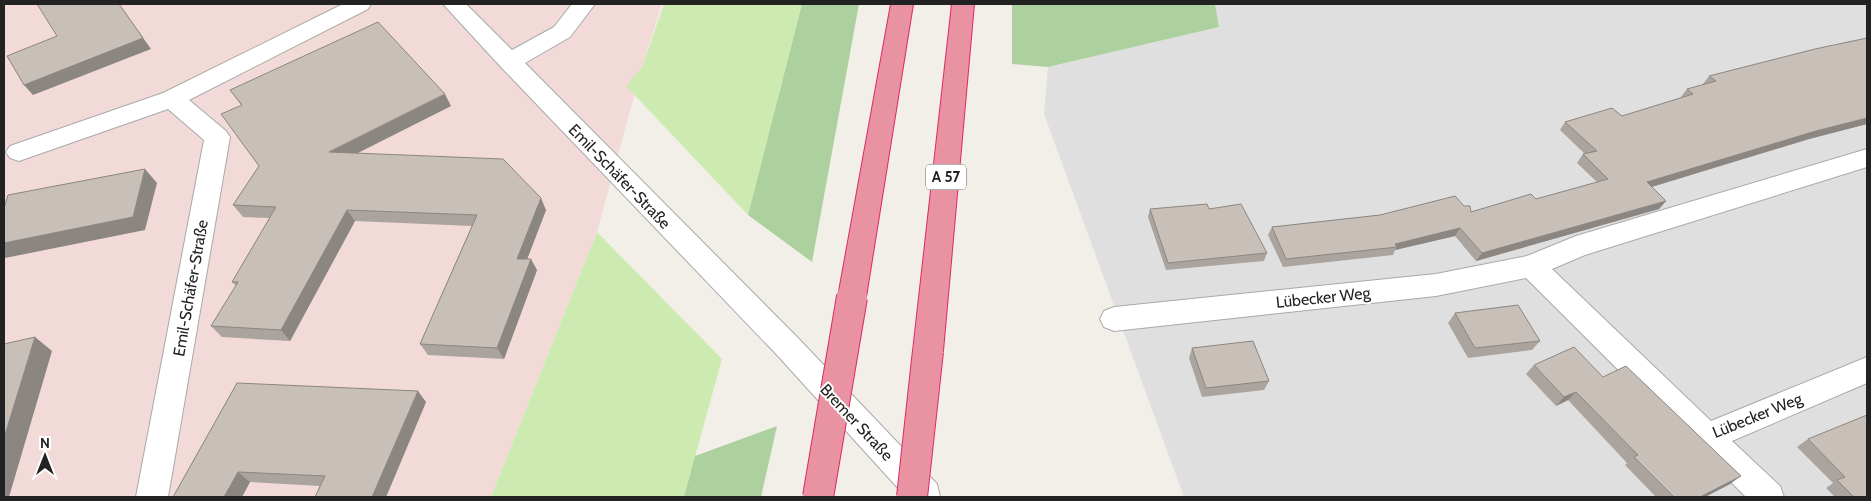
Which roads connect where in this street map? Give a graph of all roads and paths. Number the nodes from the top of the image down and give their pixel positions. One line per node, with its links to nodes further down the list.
1 (360, 4): 7 (street)
2 (454, 4): 6 (street, Emil-Schäfer-Straße)
3 (584, 4): 6 (street)
4 (902, 4): 16 (highway, bridge)
5 (963, 4): 17 (highway, A 57, bridge)
6 (509, 62): 12 (street, Emil-Schäfer-Straße)
7 (172, 99): 8 (street); 15 (street, Emil-Schäfer-Straße)
8 (19, 152)
9 (1867, 158): 10 (street, Lübecker Weg)
10 (1531, 266): 11 (street, Lübecker Weg); 14 (street, Lübecker Weg)
11 (1114, 319)
12 (788, 347): 18 (street, Bremer Straße)
13 (1867, 370): 14 (street, Lübecker Weg)
14 (1706, 436): 19 (street)
15 (152, 497)
16 (818, 497)
17 (912, 497)
18 (927, 497)
19 (1768, 497)

